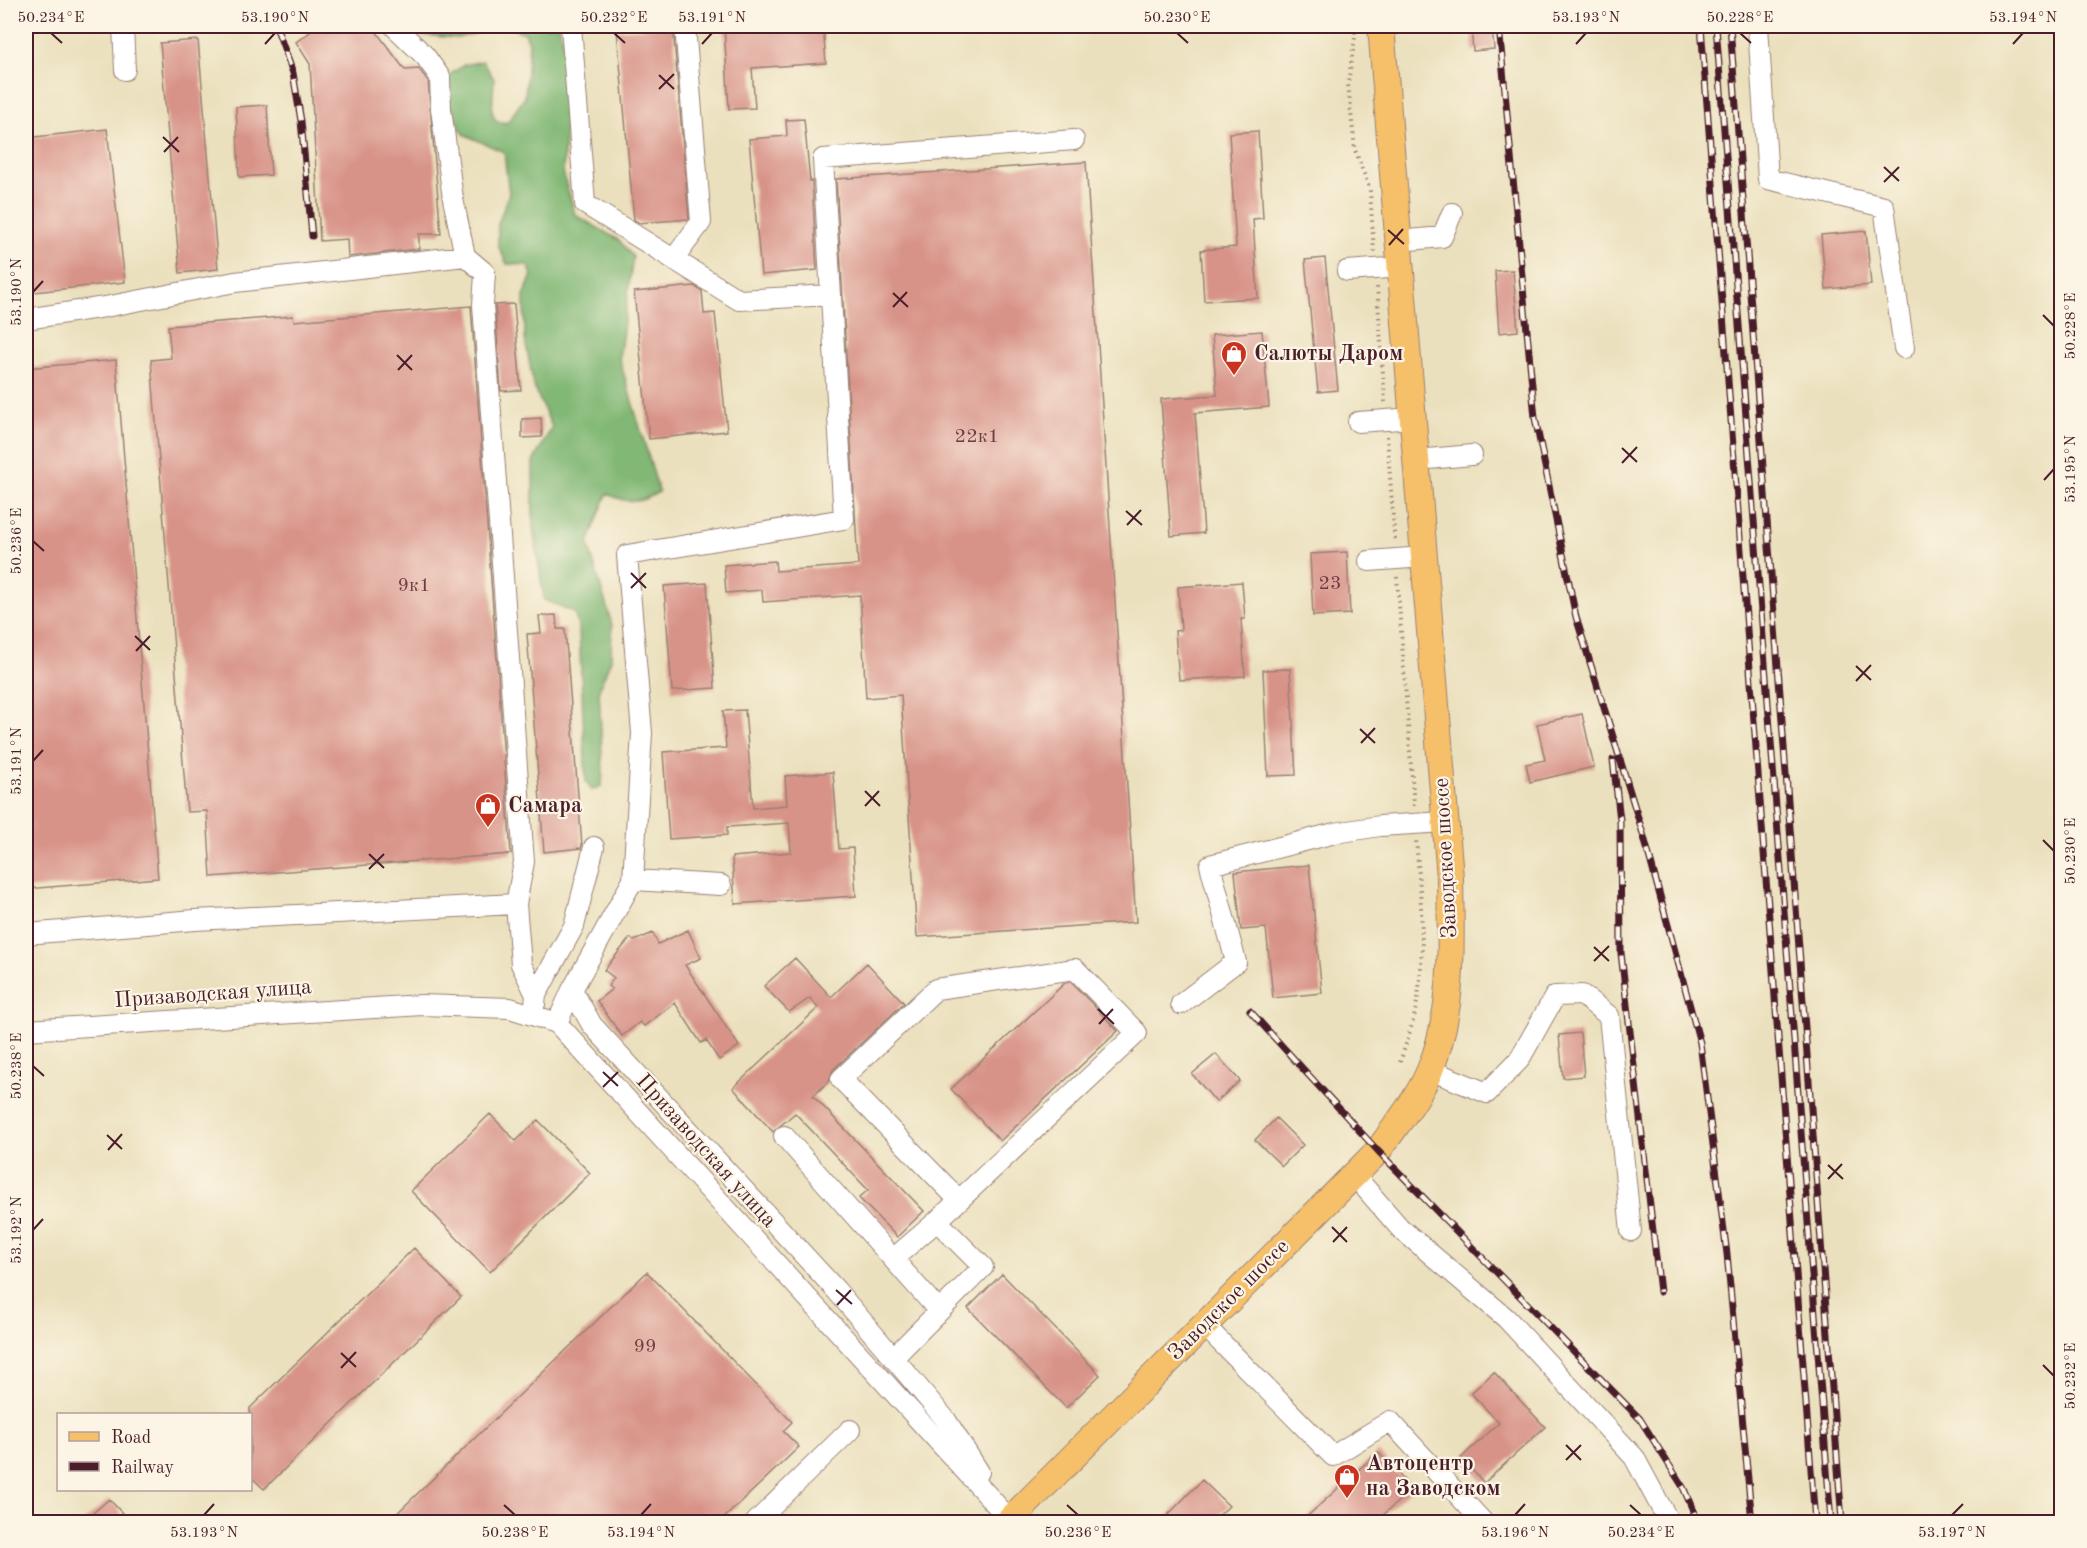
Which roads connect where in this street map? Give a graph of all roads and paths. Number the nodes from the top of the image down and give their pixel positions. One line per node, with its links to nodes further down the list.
1 (123, 26): 7 (street)
2 (394, 26): 11 (street)
3 (571, 26): 12 (street)
4 (685, 26): 12 (street)
5 (1381, 26): 10 (main road, Заводское шоссе)
6 (1758, 26): 17 (street)
7 (125, 70)
8 (1074, 140): 15 (street)
9 (1452, 213): 10 (street)
10 (1400, 241): 13 (main road, Заводское шоссе)
11 (465, 256): 16 (street); 28 (street)
12 (674, 259): 15 (street)
13 (1402, 267): 14 (street); 18 (main road, Заводское шоссе)
14 (1347, 271)
15 (831, 295): 26 (street)
16 (26, 320)
17 (1904, 348)
18 (1414, 418): 19 (street); 21 (main road, Заводское шоссе)
19 (1358, 422)
20 (1472, 455): 21 (street)
21 (1417, 460): 22 (main road, Заводское шоссе)
22 (1424, 557): 23 (street); 24 (main road, Заводское шоссе)
23 (1369, 561)
24 (1445, 822): 32 (street); 36 (main road, Заводское шоссе)
25 (594, 847): 31 (street)
26 (633, 880): 27 (street); 30 (street)
27 (721, 885)
28 (516, 904): 29 (street); 31 (street)
29 (26, 934)
30 (572, 990): 34 (street); 45 (street)
31 (536, 995): 33 (street)
32 (1181, 1004)
33 (534, 1016): 34 (street, Призаводская улица); 35 (street, Призаводская улица)
34 (556, 1023): 47 (street, Призаводская улица)
35 (26, 1030)
36 (1430, 1070): 38 (main road, Заводское шоссе); 41 (street)
37 (784, 1136): 42 (street)
38 (1354, 1175): 44 (main road, Заводское шоссе); 50 (street)
39 (959, 1200): 39 (street); 40 (street)
40 (937, 1221): 42 (street); 43 (street)
41 (1631, 1231)
42 (893, 1259): 43 (street)
43 (939, 1311): 45 (street)
44 (1204, 1325): 47 (main road, Заводское шоссе); 49 (street)
45 (893, 1358): 47 (street)
46 (850, 1430): 48 (street)
47 (1009, 1521)
48 (756, 1522)
49 (1483, 1522)
50 (1669, 1522)

